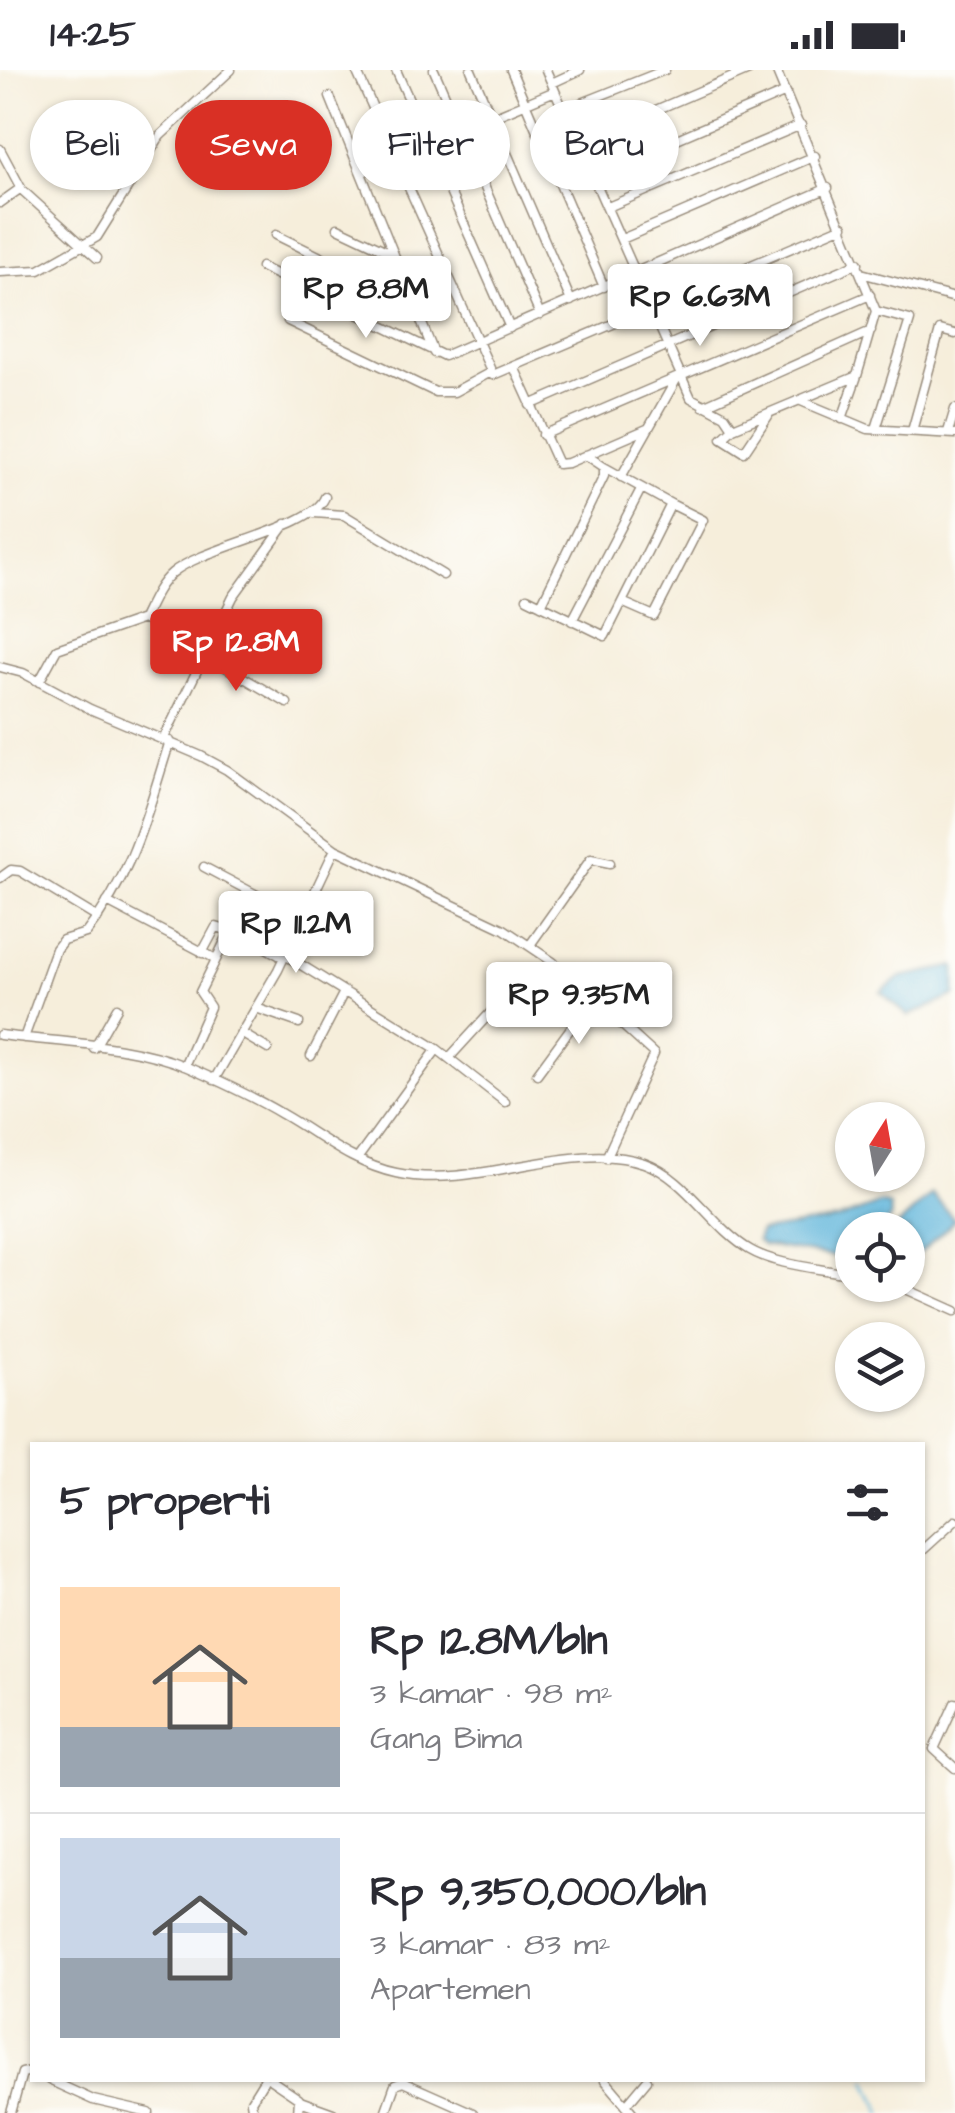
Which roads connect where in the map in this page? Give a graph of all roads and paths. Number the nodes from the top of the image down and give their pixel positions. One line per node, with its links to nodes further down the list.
1 (231, 70): 41 (street)
2 (356, 70): 15 (street)
3 (396, 70): 16 (street)
4 (434, 70): 17 (street)
5 (471, 70): 18 (street)
6 (510, 70): 22 (street)
7 (546, 70): 12 (street)
8 (580, 70): 12 (street)
9 (665, 70): 20 (street)
10 (749, 70): 21 (street)
11 (776, 70): 13 (street)
12 (554, 87): 19 (street); 22 (street)
13 (786, 92): 24 (street); 25 (street)
14 (330, 97): 42 (street)
15 (369, 100)
16 (409, 100)
17 (447, 100)
18 (484, 100)
19 (560, 100)
20 (589, 100)
21 (679, 100)
22 (526, 104): 23 (street); 49 (street)
23 (510, 111)
24 (801, 124): 27 (street); 36 (street)
25 (679, 138)
26 (0, 149): 29 (street)
27 (815, 156): 30 (street); 40 (street)
28 (510, 160): 53 (street)
29 (21, 188): 35 (street); 41 (street)
30 (828, 188): 37 (street); 47 (street)
31 (408, 190): 61 (street)
32 (448, 190): 58 (street)
33 (486, 190): 56 (street)
34 (601, 190): 36 (street)
35 (0, 202)
36 (608, 207): 40 (street)
37 (843, 226): 44 (street); 54 (street)
38 (338, 228): 42 (street)
39 (276, 235): 52 (street)
40 (622, 238): 47 (street)
41 (85, 246): 43 (street); 46 (street)
42 (395, 256): 52 (street)
43 (97, 258)
44 (858, 263): 48 (street); 62 (street)
45 (261, 266): 63 (street)
46 (0, 272)
47 (638, 272): 49 (street); 54 (street)
48 (862, 273): 50 (street); 51 (street)
49 (604, 287): 53 (street)
50 (870, 294): 55 (street); 67 (street)
51 (955, 298)
52 (414, 302): 63 (street)
53 (571, 302): 56 (street)
54 (654, 307): 62 (street); 64 (street)
55 (876, 311): 59 (street); 76 (street)
56 (540, 315): 58 (street)
57 (288, 321): 65 (street)
58 (510, 328): 61 (street)
59 (870, 331): 66 (street); 70 (street)
60 (955, 334): 77 (street)
61 (475, 342): 63 (street); 65 (street)
62 (667, 342): 67 (street); 69 (street)
63 (434, 353)
64 (514, 368): 65 (street); 69 (street)
65 (489, 373)
66 (857, 376): 68 (street); 73 (street)
67 (678, 379): 70 (street); 75 (street); 79 (street)
68 (801, 401): 72 (street); 73 (street)
69 (530, 405): 79 (street)
70 (703, 406): 74 (street)
71 (955, 409): 78 (street)
72 (769, 414): 74 (street); 74 (street)
73 (842, 419): 76 (street)
74 (733, 428)
75 (648, 429): 80 (street); 82 (street)
76 (876, 430): 77 (street)
77 (912, 431): 78 (street)
78 (952, 433)
79 (542, 435): 80 (street)
80 (586, 455): 81 (street)
81 (604, 467): 82 (street); 91 (street)
82 (621, 476): 83 (street)
83 (641, 489): 85 (street); 93 (street)
84 (325, 497): 86 (street)
85 (672, 504): 90 (street); 90 (street)
86 (314, 513): 87 (street); 88 (street)
87 (286, 524): 92 (street); 94 (street)
88 (443, 574)
89 (526, 598): 91 (street)
90 (622, 602): 93 (street)
91 (541, 605): 93 (street)
92 (143, 620): 94 (street); 96 (street)
93 (572, 621)
94 (204, 653): 97 (street); 98 (street)
95 (0, 667): 96 (street)
96 (40, 682): 98 (street)
97 (287, 703)
98 (167, 740): 99 (street); 103 (street)
99 (335, 849): 105 (street); 107 (street)
100 (610, 863): 107 (street)
101 (204, 867): 105 (street)
102 (0, 878): 104 (street)
103 (107, 902): 104 (street); 108 (street)
104 (98, 918): 119 (street)
105 (304, 920): 109 (street)
106 (232, 927): 108 (street); 109 (street); 110 (street)
107 (530, 945): 112 (street)
108 (202, 953): 110 (street)
109 (284, 956): 111 (street); 114 (street)
110 (216, 959): 125 (street)
111 (344, 992): 122 (street); 123 (street)
112 (592, 999): 126 (street); 129 (street)
113 (117, 1008): 120 (street)
114 (256, 1008): 116 (street); 117 (street)
115 (492, 1011): 124 (street)
116 (299, 1023)
117 (241, 1033): 121 (street); 127 (street)
118 (0, 1034): 119 (street)
119 (24, 1038): 120 (street)
120 (94, 1048): 125 (street)
121 (268, 1049)
122 (438, 1049): 124 (street); 130 (street)
123 (311, 1056)
124 (449, 1058): 128 (street)
125 (184, 1066): 127 (street)
126 (537, 1074)
127 (214, 1080): 130 (street)
128 (505, 1102)
129 (606, 1158): 130 (street); 131 (street)
130 (357, 1159)
131 (835, 1271)
132 (925, 1298): 133 (street)
133 (955, 1311)
134 (955, 1520): 135 (street)
135 (925, 1548)
136 (955, 1703): 137 (street)
137 (952, 1720): 138 (street)
138 (955, 1768)
139 (30, 2072): 150 (street)
140 (53, 2082): 151 (street)
141 (266, 2082): 152 (street)
142 (271, 2082): 147 (street)
143 (430, 2082): 146 (street)
144 (607, 2082): 148 (street)
145 (646, 2082): 148 (street)
146 (426, 2090): 154 (street); 155 (street)
147 (300, 2101): 149 (street); 153 (street)
148 (630, 2109)
149 (328, 2112)
150 (11, 2113)
151 (149, 2113)
152 (253, 2113)
153 (298, 2113)
154 (385, 2113)
155 (473, 2113)

